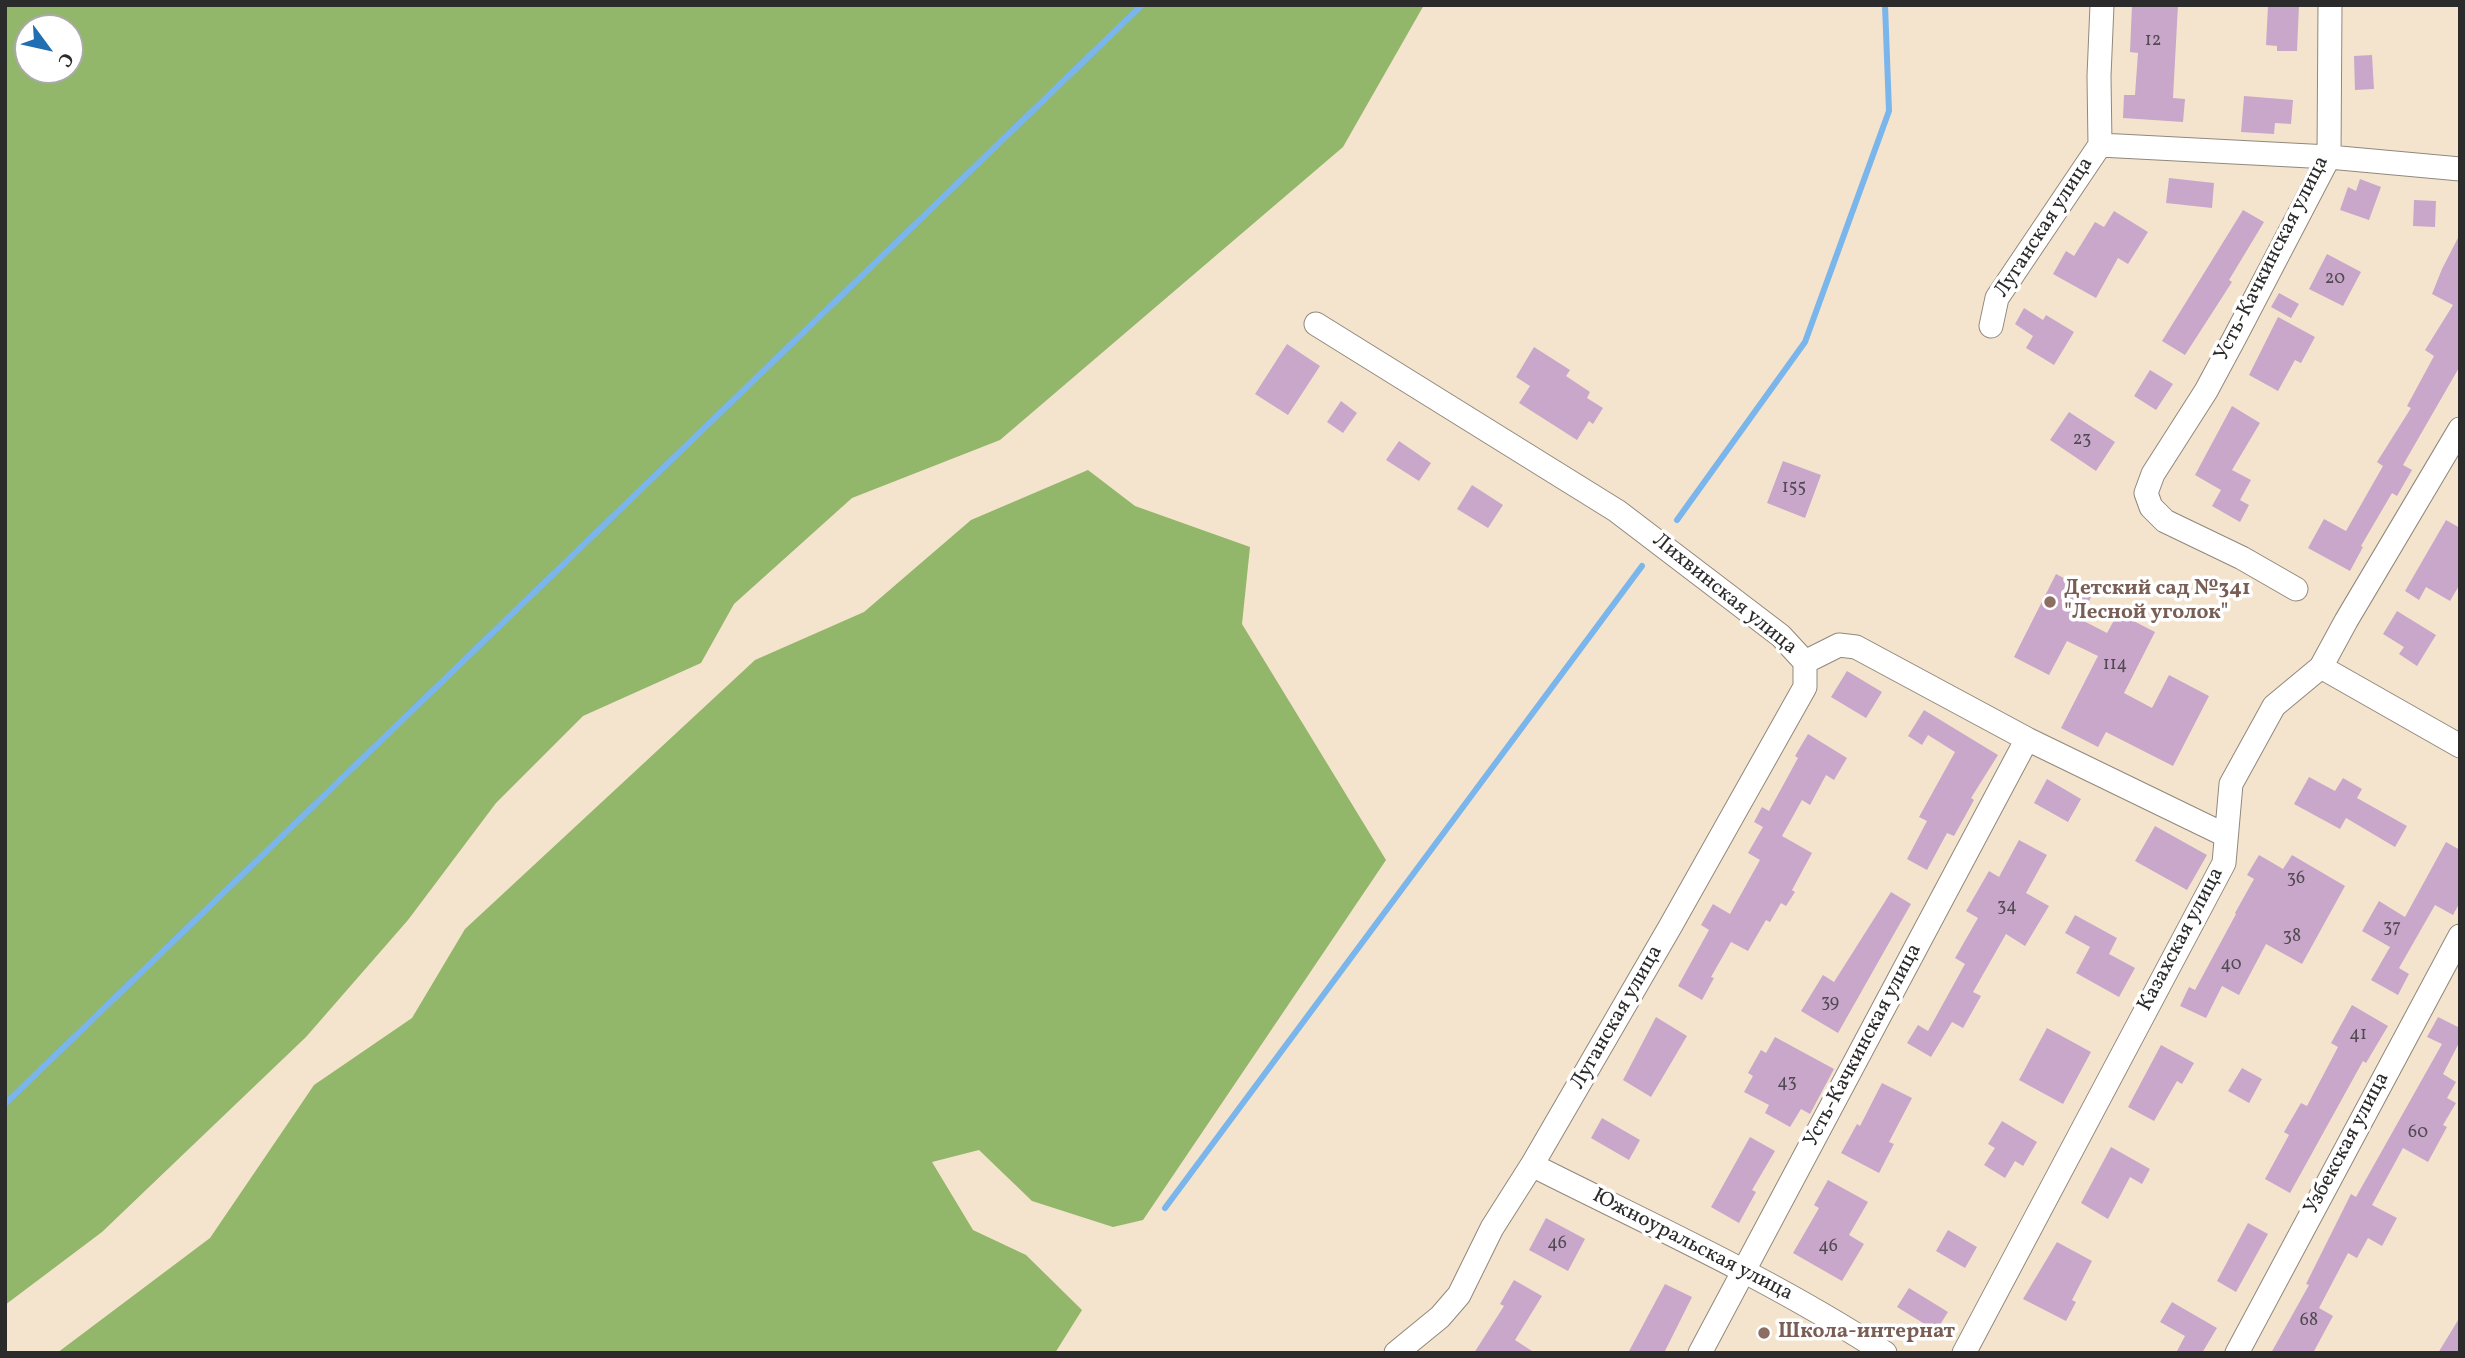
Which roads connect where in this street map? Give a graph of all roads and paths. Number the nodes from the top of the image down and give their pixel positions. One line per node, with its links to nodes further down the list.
1 (2102, 5): 3 (street, Луганская улица)
2 (2330, 5): 4 (street, Усть-Качкинская улица)
3 (2100, 145): 4 (street); 7 (street, Луганская улица)
4 (2329, 157): 5 (street); 9 (street, Усть-Качкинская улица)
5 (2460, 169)
6 (1315, 324): 10 (street, Лихвинская улица)
7 (1991, 326)
8 (2460, 429): 11 (street, Казахская улица)
9 (2296, 589)
10 (1805, 662): 12 (street, Лихвинская улица); 16 (street, Луганская улица)
11 (2321, 667): 13 (street); 14 (street, Казахская улица)
12 (2027, 739): 14 (street, Лихвинская улица); 17 (street, Усть-Качкинская улица)
13 (2460, 746)
14 (2225, 835): 21 (street, Казахская улица)
15 (2460, 936): 22 (street, Узбекская улица)
16 (1532, 1165): 17 (street, Южноуральская улица); 18 (street, Луганская улица)
17 (1745, 1272): 19 (street, Усть-Качкинская улица); 20 (street, Южноуральская улица)
18 (1396, 1353)
19 (1700, 1353)
20 (1885, 1353)
21 (1964, 1353)
22 (2237, 1353)

